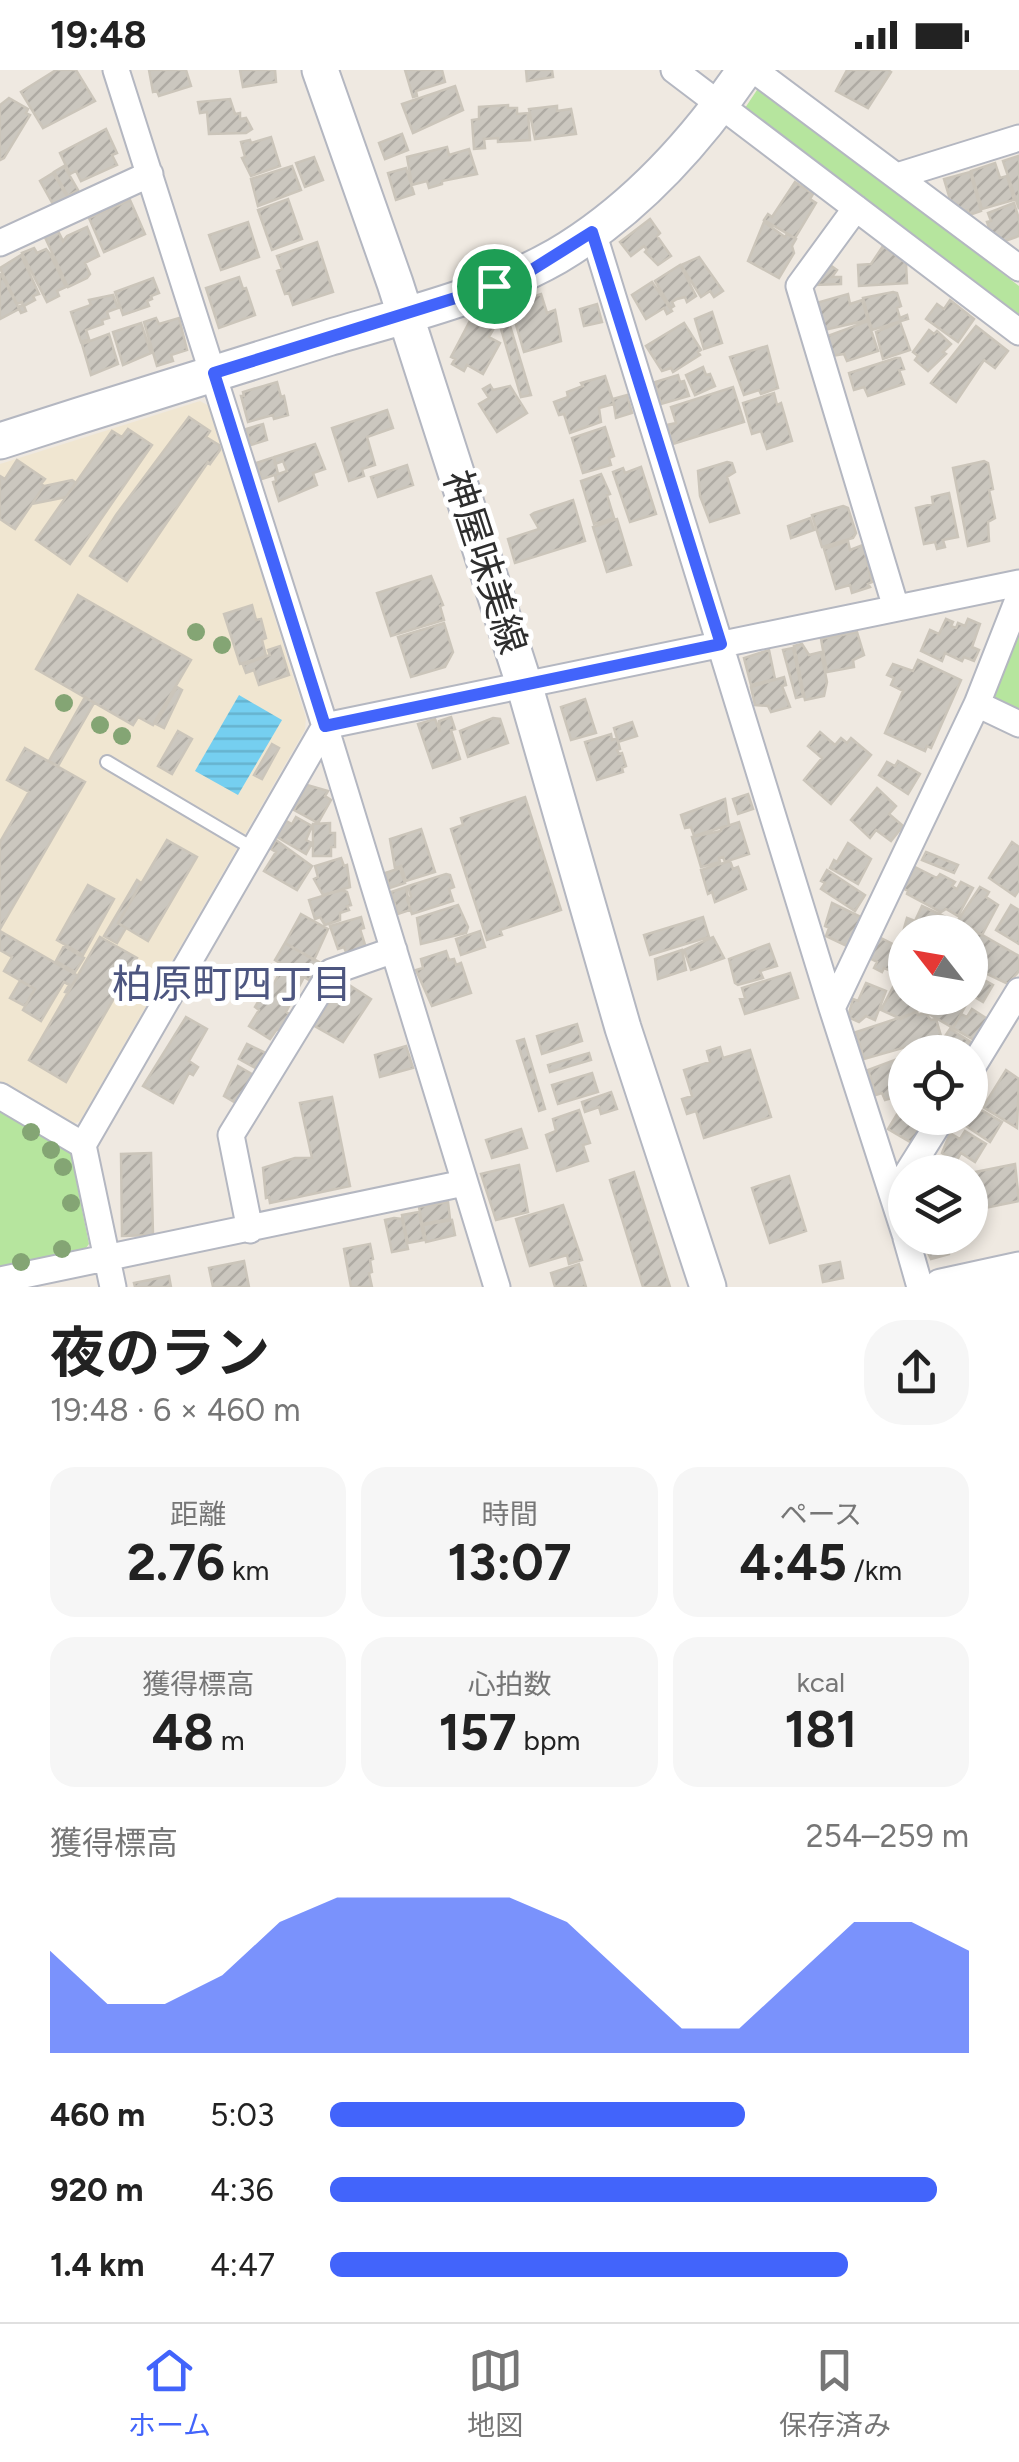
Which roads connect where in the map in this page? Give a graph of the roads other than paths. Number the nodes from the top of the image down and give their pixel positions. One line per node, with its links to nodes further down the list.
1 (116, 70): 8 (street)
2 (320, 70): 14 (main road, 神屋味美線)
3 (674, 70): 6 (street)
4 (746, 70): 6 (main road)
5 (754, 70): 9 (street)
6 (721, 106): 10 (street); 11 (main road)
7 (1019, 138): 9 (street)
8 (150, 174): 12 (street); 16 (street)
9 (898, 176): 13 (street)
10 (856, 208): 15 (street); 20 (street)
11 (592, 232): 14 (main road); 21 (street)
12 (0, 243)
13 (1019, 268)
14 (405, 314): 16 (main road); 22 (main road, 神屋味美線)
15 (1019, 332)
16 (214, 373): 17 (main road); 25 (street)
17 (0, 441)
18 (1019, 583): 20 (street)
19 (1019, 597): 23 (street)
20 (896, 608): 21 (street)
21 (721, 644): 22 (street); 30 (street)
22 (524, 684): 25 (street); 43 (main road, 神屋味美線)
23 (977, 704): 24 (street); 30 (street)
24 (1019, 724)
25 (325, 726): 27 (street); 28 (street)
26 (107, 762): 27 (lane)
27 (254, 849): 33 (street)
28 (394, 950): 35 (street); 36 (street)
29 (1019, 990): 31 (street)
30 (832, 1008): 34 (street)
31 (988, 1041)
32 (0, 1096): 33 (street)
33 (83, 1144): 38 (street)
34 (891, 1155)
35 (464, 1183): 36 (street); 42 (street)
36 (250, 1230): 38 (street)
37 (911, 1255): 44 (street)
38 (107, 1258): 40 (street); 41 (street)
39 (1019, 1270): 45 (main road)
40 (0, 1280)
41 (113, 1287)
42 (496, 1287)
43 (708, 1287)
44 (920, 1287)
45 (942, 1287)

